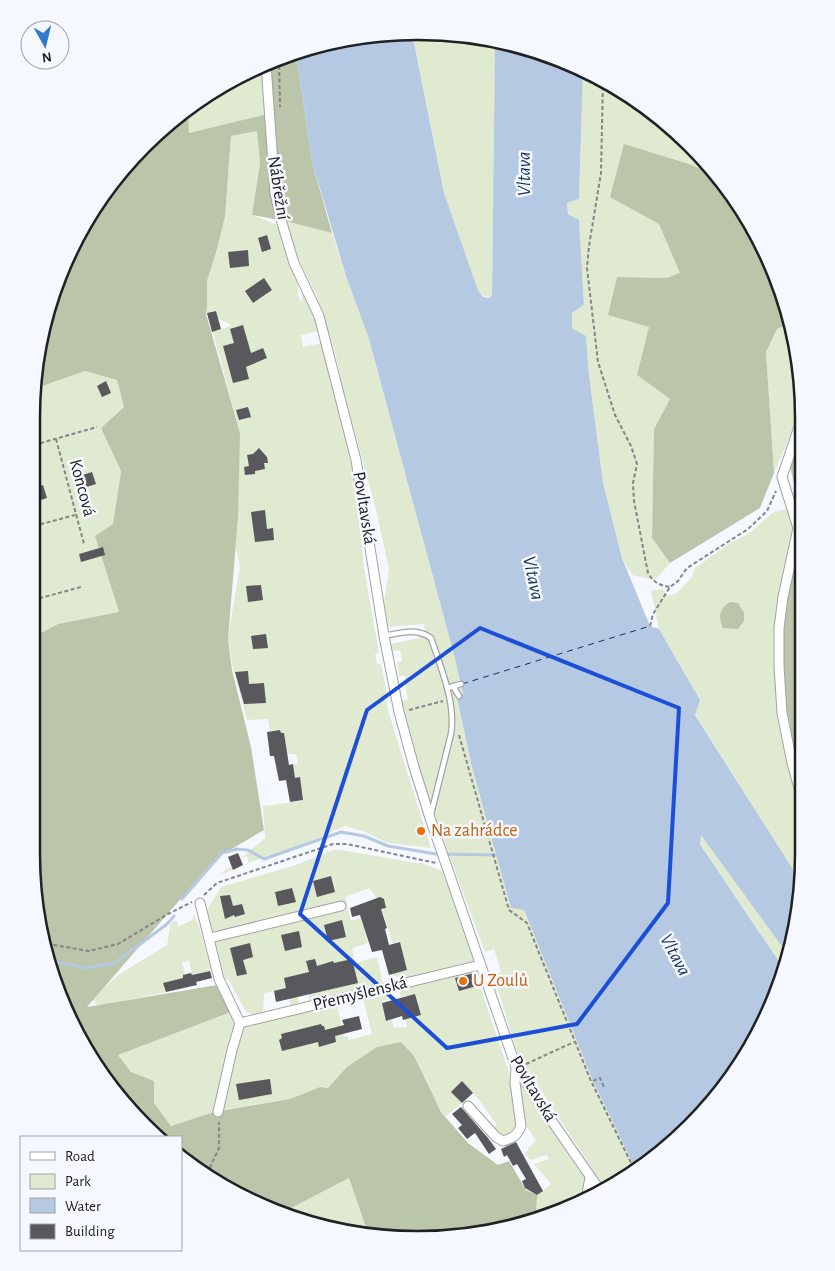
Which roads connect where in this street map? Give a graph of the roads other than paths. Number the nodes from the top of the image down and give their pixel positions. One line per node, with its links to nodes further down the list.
1 (267, 72): 2 (street, Nábřežní)
2 (316, 307): 6 (street, Povltavská)
3 (795, 439): 4 (street)
4 (795, 518)
5 (795, 542): 11 (street)
6 (384, 636): 9 (lane); 12 (street, Povltavská)
7 (461, 684): 8 (lane)
8 (453, 686): 9 (lane); 10 (lane)
9 (447, 688): 12 (lane)
10 (459, 696)
11 (795, 774)
12 (430, 818): 16 (street, Povltavská)
13 (200, 903): 15 (street)
14 (341, 906): 15 (street)
15 (210, 938): 17 (street)
16 (480, 965): 17 (street, Přemyšlenská); 18 (street, Povltavská)
17 (240, 1024): 20 (street)
18 (517, 1067): 19 (street); 21 (street, Povltavská)
19 (468, 1106)
20 (218, 1112)
21 (590, 1177): 22 (street, Povltavská); 23 (street)
22 (596, 1185)
23 (588, 1190)

